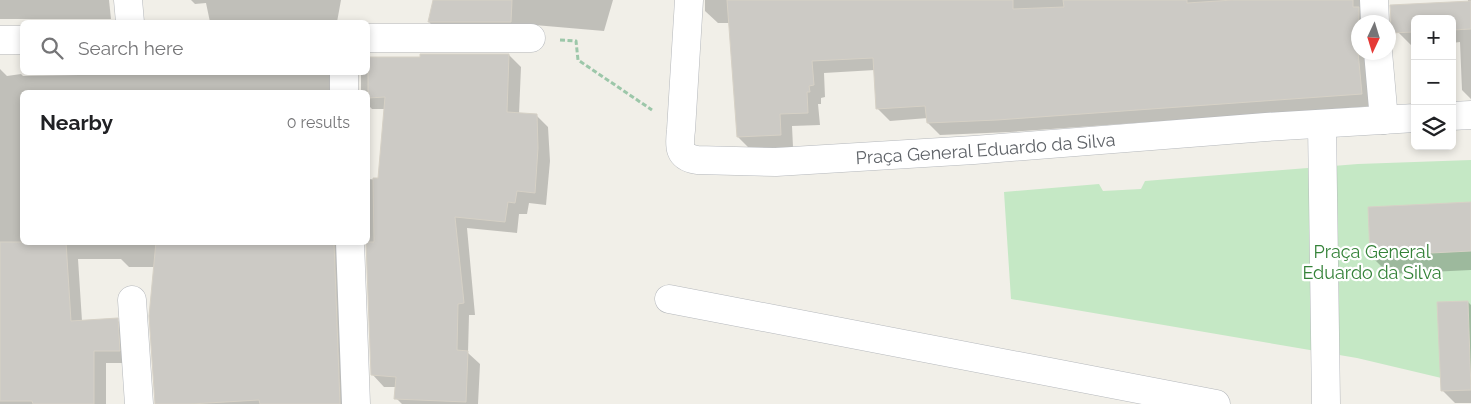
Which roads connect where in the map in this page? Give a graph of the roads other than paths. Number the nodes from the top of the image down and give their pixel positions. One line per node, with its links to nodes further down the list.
1 (128, 0): 5 (street)
2 (688, 0): 17 (street, Praça General Eduardo da Silva)
3 (1374, 0): 4 (street)
4 (1375, 15)
5 (130, 20)
6 (370, 38): 7 (street)
7 (531, 38)
8 (0, 40): 9 (street)
9 (20, 40)
10 (1379, 60): 16 (street)
11 (344, 75): 12 (street)
12 (344, 90)
13 (1471, 115): 14 (street)
14 (1456, 116)
15 (1411, 118): 16 (street, Praça General Eduardo da Silva)
16 (1384, 120): 17 (street, Praça General Eduardo da Silva)
17 (1322, 124): 24 (street)
18 (350, 245): 22 (street)
19 (669, 299): 23 (street)
20 (132, 300): 21 (street)
21 (139, 404)
22 (356, 404)
23 (1216, 404)
24 (1326, 404)

